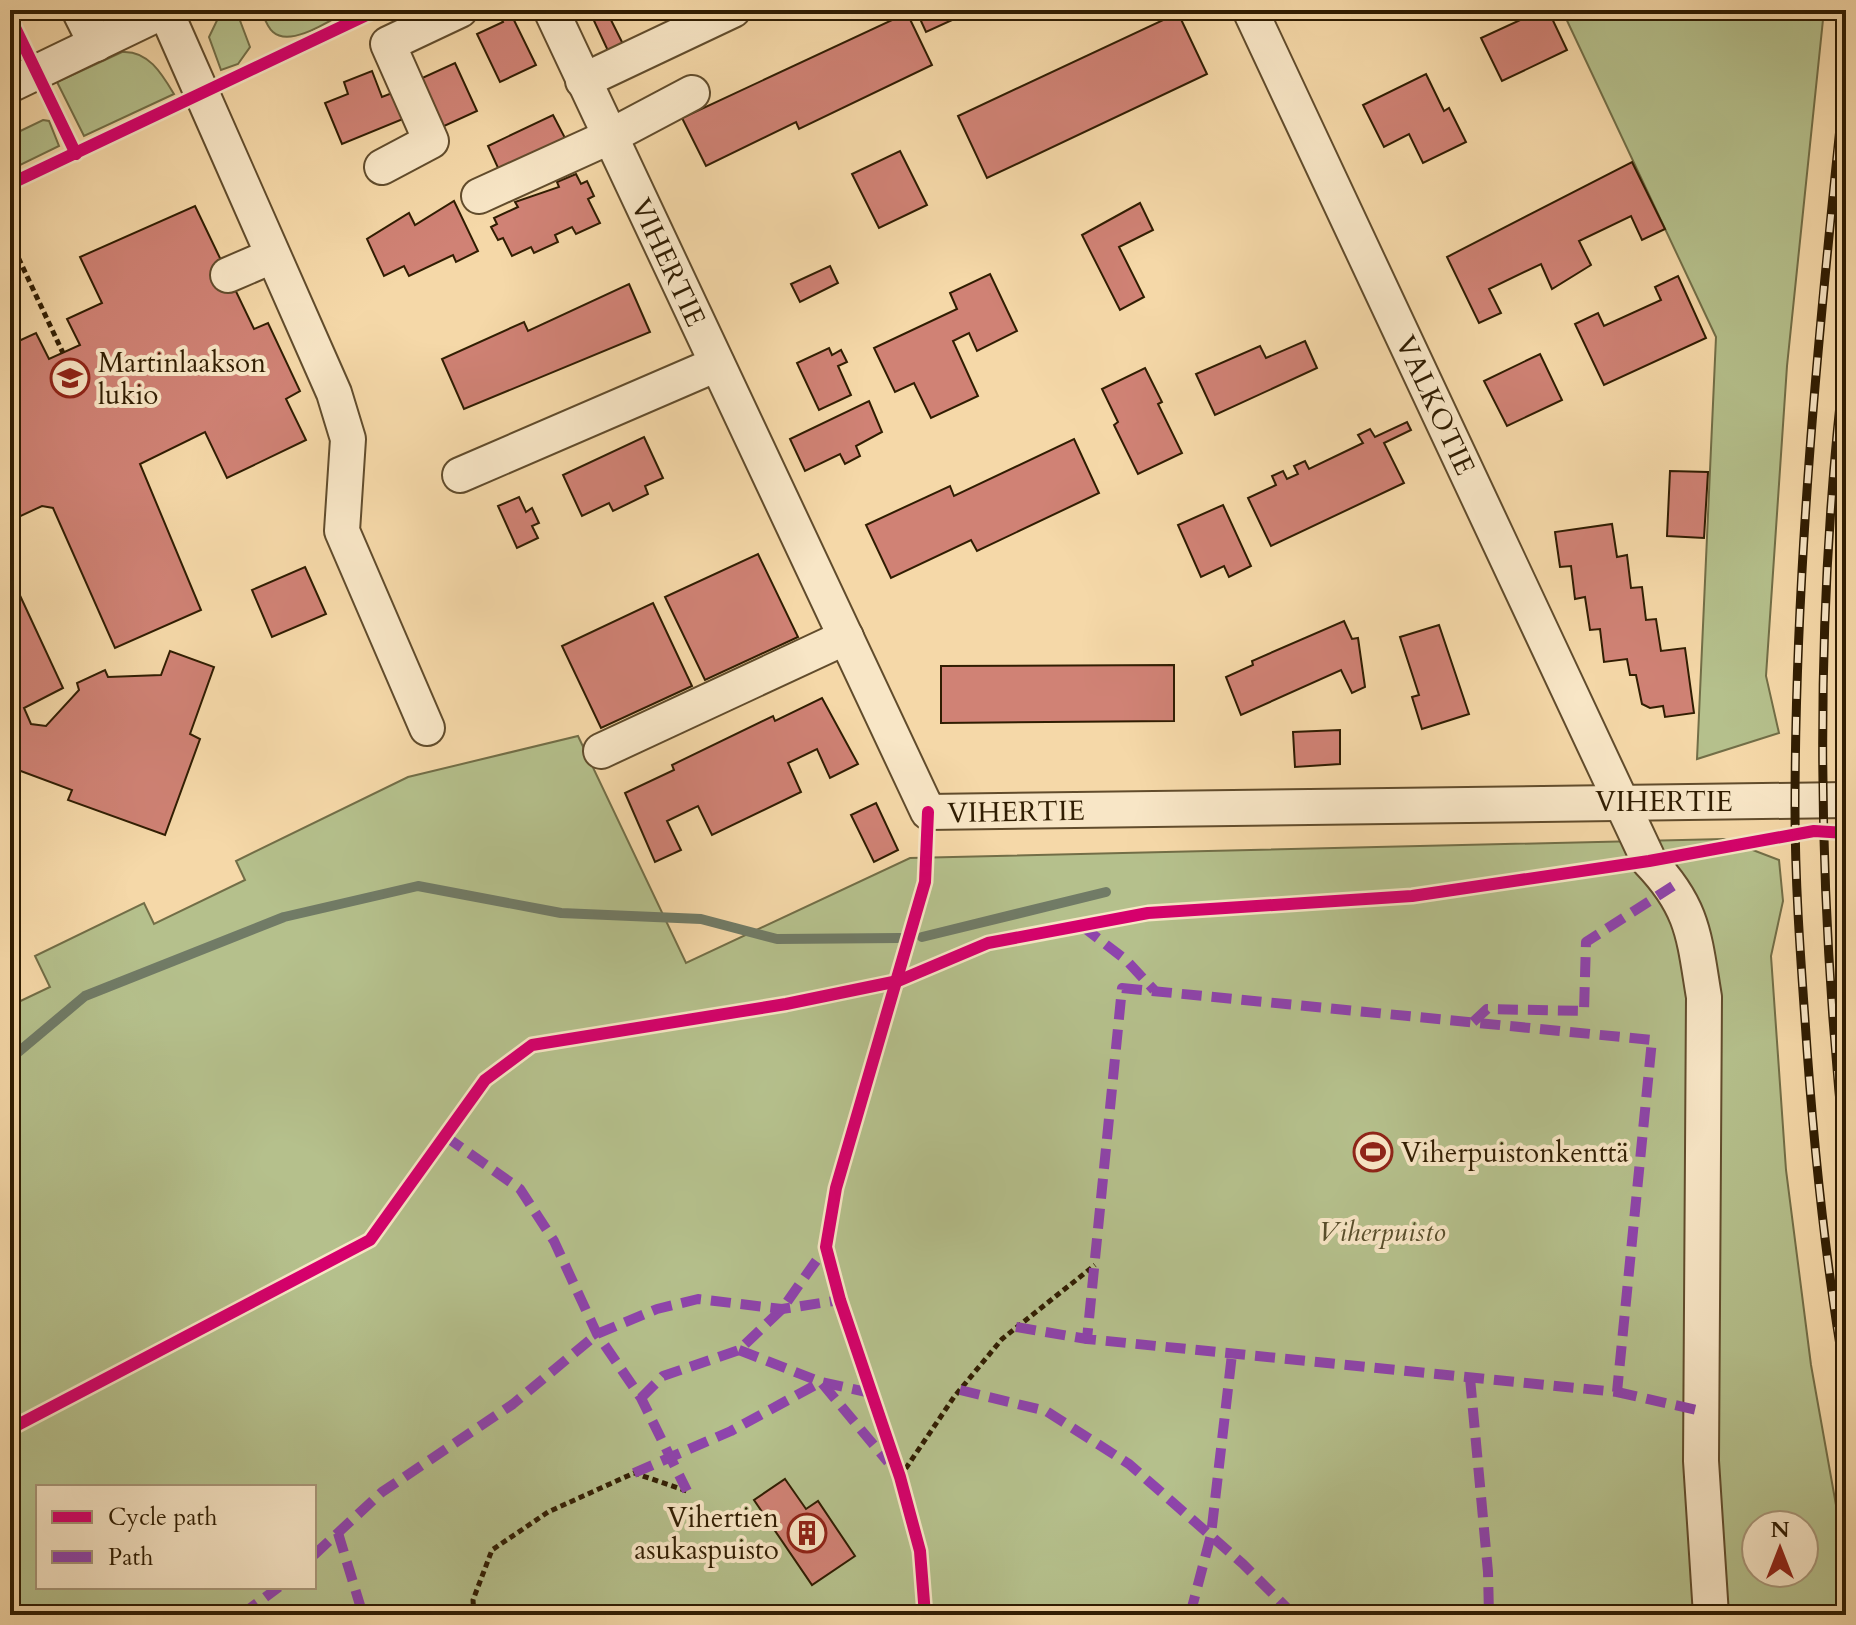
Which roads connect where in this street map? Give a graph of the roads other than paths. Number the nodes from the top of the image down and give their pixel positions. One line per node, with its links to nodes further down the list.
1 (79, 10): 7 (street)
2 (166, 10): 7 (street); 14 (street)
3 (460, 10): 12 (street)
4 (551, 10): 8 (street, VIHERTIE)
5 (733, 10): 8 (street)
6 (1250, 10): 22 (street, VALKOTIE)
7 (96, 44): 9 (street)
8 (583, 81): 11 (street, VIHERTIE)
9 (10, 85)
10 (692, 93): 11 (street)
11 (609, 137): 13 (street); 16 (street, VIHERTIE)
12 (382, 167)
13 (479, 196)
14 (272, 256): 15 (street); 19 (street)
15 (228, 275)
16 (717, 364): 17 (street); 18 (street, VIHERTIE)
17 (460, 475)
18 (846, 637): 20 (street); 22 (street, VIHERTIE)
19 (427, 728)
20 (601, 751)
21 (1846, 800): 22 (street, VIHERTIE)
22 (1622, 801): 23 (street, VALKOTIE)
23 (1711, 1615)

